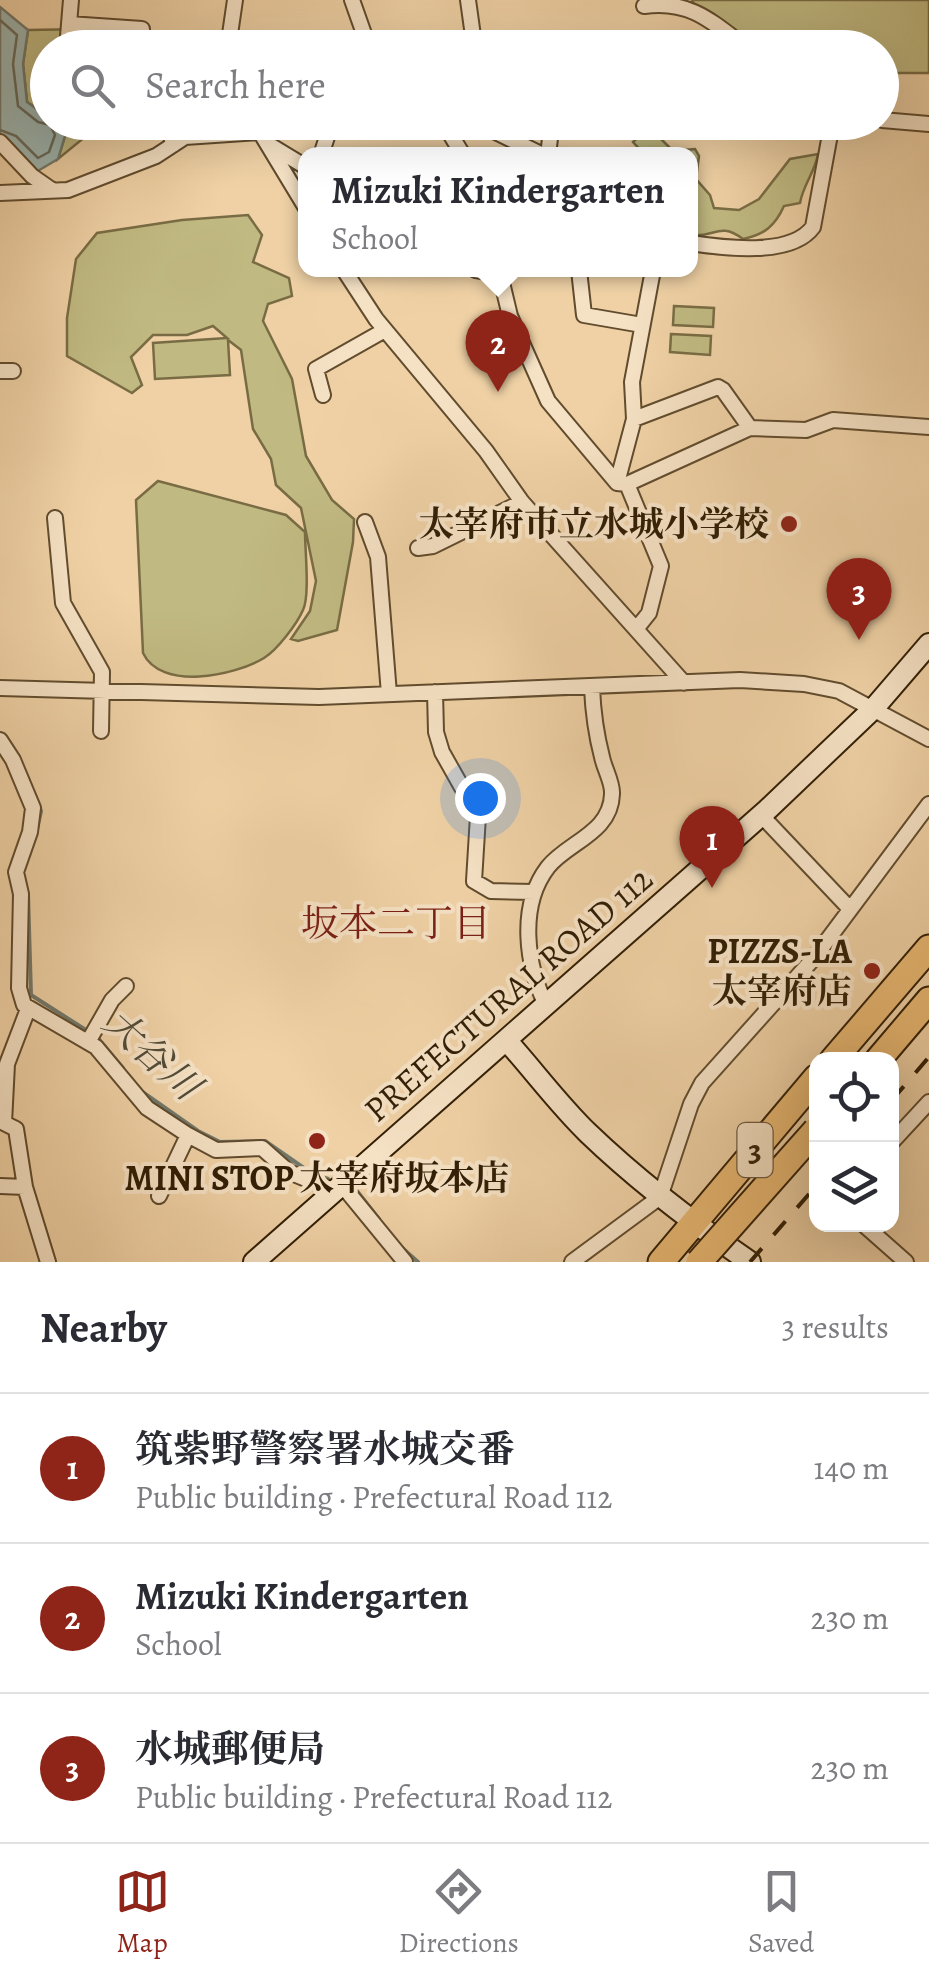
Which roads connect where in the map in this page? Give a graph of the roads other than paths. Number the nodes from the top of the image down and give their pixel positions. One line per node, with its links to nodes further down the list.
1 (71, 0): 7 (street)
2 (235, 0): 10 (street)
3 (370, 0): 5 (street)
4 (468, 0): 12 (street)
5 (353, 2): 11 (street)
6 (644, 6): 13 (street)
7 (69, 24): 8 (street); 9 (street)
8 (68, 30)
9 (142, 30)
10 (231, 30)
11 (363, 30)
12 (472, 30)
13 (723, 30)
14 (899, 121): 15 (street)
15 (929, 124)
16 (172, 140): 22 (street)
17 (184, 140): 22 (street)
18 (264, 140): 26 (street)
19 (270, 140): 23 (street)
20 (829, 140): 27 (street)
21 (0, 142): 24 (street)
22 (173, 145): 24 (street)
23 (298, 160)
24 (52, 190): 25 (street)
25 (0, 193)
26 (298, 195)
27 (698, 243)
28 (349, 277): 33 (street)
29 (501, 277): 38 (street)
30 (580, 277): 32 (street)
31 (652, 277): 32 (street)
32 (642, 325): 35 (street)
33 (385, 330): 34 (street); 39 (street)
34 (323, 395)
35 (634, 419): 37 (street); 38 (street)
36 (929, 427): 37 (street)
37 (750, 428): 38 (street)
38 (622, 483): 43 (street)
39 (522, 502): 42 (street); 43 (street)
40 (55, 518): 48 (street)
41 (366, 522): 50 (street)
42 (418, 548)
43 (637, 628): 45 (street)
44 (929, 644): 51 (main road, PREFECTURAL ROAD 112)
45 (684, 683): 47 (street); 51 (street)
46 (0, 688): 48 (street)
47 (592, 688): 49 (street); 59 (street)
48 (104, 691): 50 (street); 52 (street)
49 (436, 692): 50 (street); 59 (street)
50 (390, 694)
51 (874, 708): 53 (street); 56 (main road, PREFECTURAL ROAD 112)
52 (101, 731)
53 (929, 739)
54 (0, 740): 58 (street)
55 (929, 804): 60 (street)
56 (761, 815): 60 (street); 65 (main road, PREFECTURAL ROAD 112)
57 (0, 857): 58 (street)
58 (20, 857): 66 (street)
59 (534, 892): 65 (street)
60 (850, 910): 86 (street)
61 (929, 948): 70 (highway)
62 (929, 968): 71 (highway)
63 (126, 986): 69 (street)
64 (929, 1000): 72 (highway)
65 (547, 1007): 68 (main road, PREFECTURAL ROAD 112)
66 (28, 1009): 69 (street); 77 (street)
67 (929, 1024): 73 (highway)
68 (507, 1041): 84 (main road, PREFECTURAL ROAD 112); 86 (main road)
69 (88, 1042): 78 (street)
70 (840, 1052)
71 (857, 1052)
72 (885, 1052)
73 (899, 1060)
74 (809, 1087): 87 (highway, 3)
75 (929, 1102): 79 (street)
76 (809, 1107): 87 (highway, 3)
77 (2, 1122): 83 (street)
78 (188, 1134): 84 (street); 85 (street)
79 (899, 1134)
80 (809, 1138): 95 (highway, 3, bridge)
81 (809, 1163): 96 (highway, 3)
82 (0, 1186): 83 (street)
83 (25, 1187): 89 (street)
84 (338, 1188): 90 (main road, PREFECTURAL ROAD 112); 91 (street)
85 (159, 1196)
86 (660, 1196): 87 (main road); 92 (street)
87 (698, 1226): 93 (highway, 3); 94 (highway, 3); 97 (main road)
88 (872, 1232): 98 (street)
89 (48, 1262)
90 (254, 1262)
91 (406, 1262)
92 (572, 1262)
93 (661, 1262)
94 (680, 1262)
95 (699, 1262)
96 (719, 1262)
97 (750, 1262)
98 (906, 1262)

